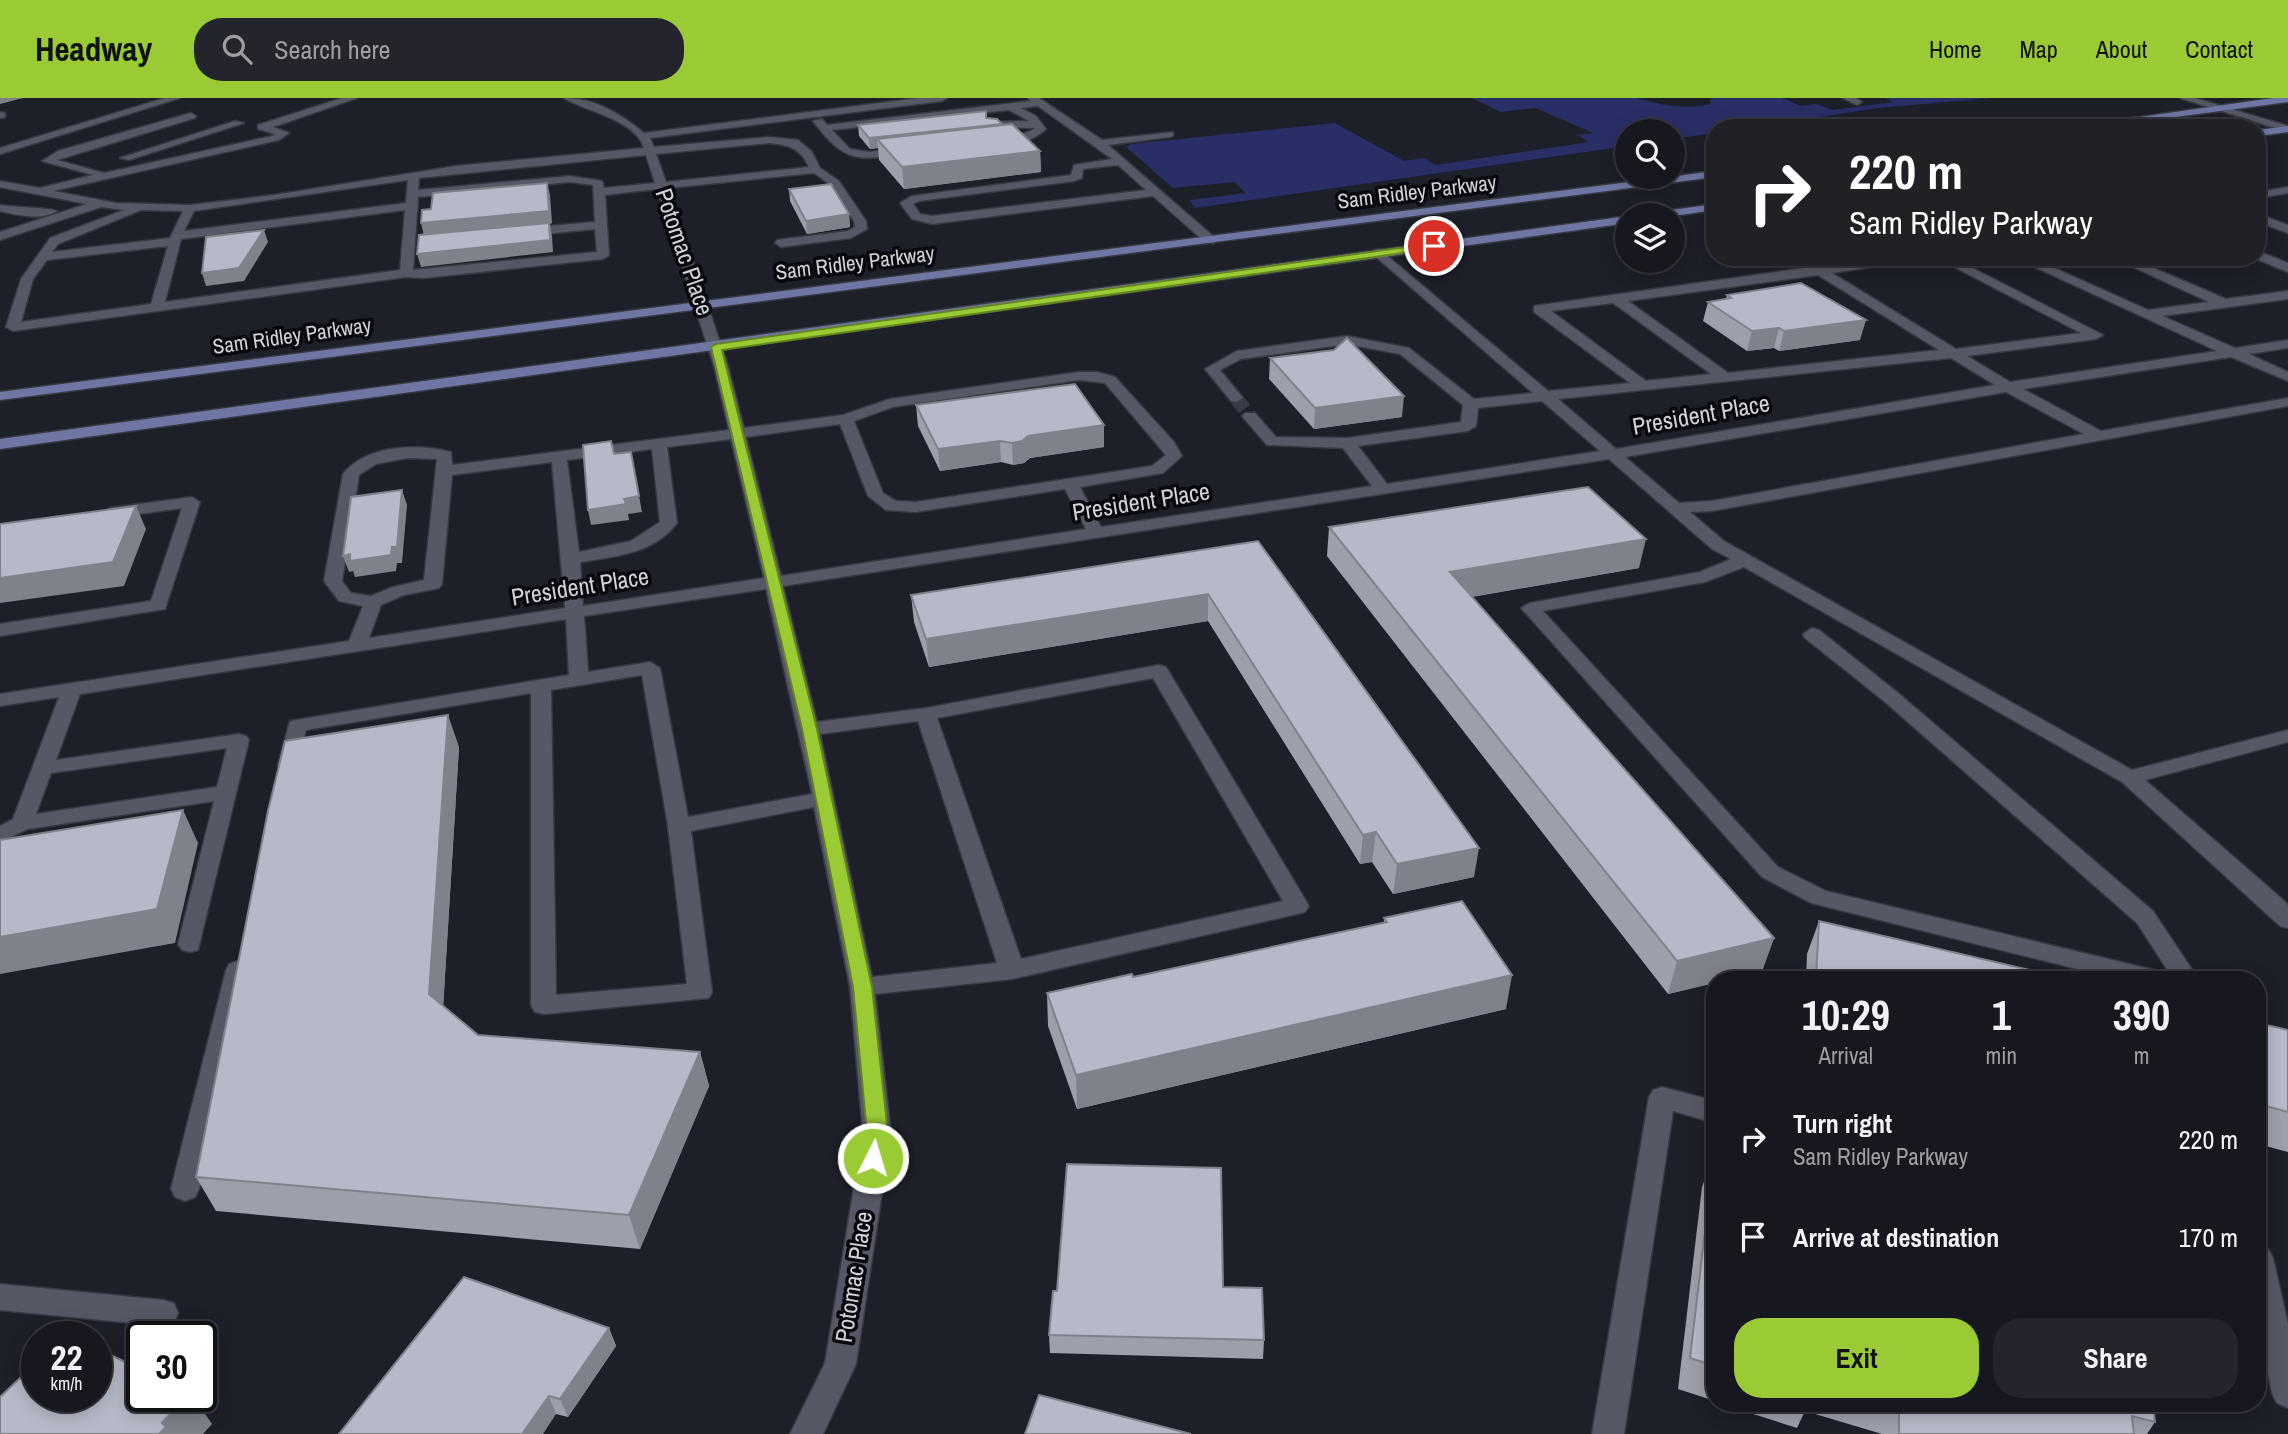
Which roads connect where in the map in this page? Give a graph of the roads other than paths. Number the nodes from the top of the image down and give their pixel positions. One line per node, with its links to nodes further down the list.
1 (174, 98): 11 (street)
2 (352, 98): 21 (street)
3 (569, 98): 9 (street, Potomac Place)
4 (942, 98): 13 (street)
5 (2185, 98): 12 (street)
6 (2288, 99): 12 (main road)
7 (607, 100): 9 (street)
8 (1036, 100): 10 (street); 30 (street)
9 (584, 103): 26 (street, Potomac Place)
10 (1010, 106): 19 (street); 22 (street)
11 (143, 107): 32 (street); 35 (street)
12 (2218, 108): 15 (main road); 16 (street)
13 (808, 113): 22 (street); 26 (street)
14 (215, 119): 18 (street)
15 (2136, 119)
16 (2255, 119)
17 (2266, 122): 23 (street)
18 (239, 123): 21 (street); 35 (street)
19 (1037, 124): 20 (street); 29 (street)
20 (993, 125)
21 (262, 127): 37 (street)
22 (824, 128): 28 (street)
23 (2288, 129): 24 (main road)
24 (2266, 132)
25 (1169, 134): 30 (street)
26 (641, 136): 33 (street, Potomac Place)
27 (850, 141): 28 (street)
28 (838, 142): 31 (street)
29 (988, 142)
30 (1101, 144): 34 (street)
31 (922, 149)
32 (0, 151)
33 (652, 151): 36 (street); 38 (street); 41 (street, Potomac Place)
34 (1121, 161): 45 (street); 45 (street)
35 (86, 170): 37 (street)
36 (817, 170): 41 (street); 62 (street)
37 (108, 175): 43 (street)
38 (414, 175): 47 (street); 51 (street)
39 (1706, 175): 61 (main road, Sam Ridley Parkway)
40 (0, 184): 43 (street)
41 (663, 186): 44 (street); 75 (street, Potomac Place)
42 (2288, 190): 46 (street)
43 (34, 191): 48 (street)
44 (599, 191): 47 (street); 56 (street)
45 (1156, 192): 61 (street)
46 (2266, 194)
47 (412, 200): 60 (street); 72 (street)
48 (93, 202): 49 (street); 50 (street); 59 (street)
49 (0, 208)
50 (141, 208): 51 (street); 63 (street)
51 (190, 208): 60 (street)
52 (1706, 208): 53 (main road)
53 (1685, 211)
54 (1615, 221): 64 (main road)
55 (2266, 221): 57 (street)
56 (601, 225): 58 (street); 72 (street)
57 (2288, 229)
58 (509, 234)
59 (0, 236)
60 (176, 236): 63 (street); 77 (street)
61 (1210, 240): 75 (main road, Sam Ridley Parkway)
62 (781, 243)
63 (46, 252): 77 (street)
64 (1379, 253): 80 (main road); 87 (street)
65 (2266, 258): 70 (street)
66 (1852, 266): 71 (street)
67 (1959, 266): 81 (street)
68 (2039, 266): 78 (street)
69 (2138, 266): 76 (street)
70 (2288, 268)
71 (1820, 271): 74 (street); 81 (street)
72 (407, 273): 77 (street)
73 (2288, 295): 76 (street)
74 (1616, 299): 83 (street); 85 (street)
75 (702, 303): 80 (street, Potomac Place); 88 (main road, Sam Ridley Parkway)
76 (2225, 303): 78 (street)
77 (158, 307)
78 (2146, 314): 82 (street)
79 (2288, 344): 82 (street, President Place)
80 (716, 347): 94 (street, Potomac Place); 97 (main road)
81 (1954, 353): 83 (street); 86 (street)
82 (2236, 354): 84 (street); 86 (street, President Place)
83 (1723, 376): 85 (street)
84 (2288, 377)
85 (1642, 385): 87 (street)
86 (2008, 387): 95 (street); 99 (street, President Place)
87 (1543, 395): 91 (street); 99 (street)
88 (0, 396)
89 (1236, 398): 91 (street)
90 (2288, 402): 95 (street)
91 (1471, 404): 96 (street)
92 (1250, 416): 96 (street)
93 (846, 419): 94 (street); 102 (street); 102 (street)
94 (738, 434): 98 (street); 109 (street, Potomac Place)
95 (2099, 436): 104 (street)
96 (1347, 443): 103 (street)
97 (0, 444)
98 (659, 445): 100 (street); 107 (street)
99 (1614, 454): 103 (street, President Place); 104 (street)
100 (559, 458): 101 (street); 107 (street)
101 (444, 471): 110 (street); 110 (street)
102 (1070, 483): 106 (street)
103 (1383, 489): 106 (street, President Place)
104 (1675, 508): 108 (street)
105 (96, 515): 112 (street)
106 (1096, 533): 109 (street, President Place)
107 (572, 558): 111 (street)
108 (1744, 560): 123 (street); 134 (street)
109 (775, 582): 111 (street, President Place); 120 (street, Potomac Place)
110 (373, 602): 114 (street)
111 (576, 613): 114 (street, President Place); 115 (street)
112 (0, 630)
113 (1812, 634): 135 (street)
114 (357, 645): 117 (street, President Place)
115 (579, 678): 116 (street); 128 (street)
116 (541, 684): 125 (street); 128 (street)
117 (72, 689): 118 (street, President Place); 122 (street)
118 (0, 700)
119 (926, 714): 120 (street); 133 (street); 133 (street)
120 (809, 729): 126 (street, Potomac Place)
121 (2288, 736): 123 (street)
122 (43, 768): 124 (street); 127 (street)
123 (2129, 777): 130 (street)
124 (226, 792): 127 (street); 131 (street)
125 (281, 792)
126 (823, 799): 128 (street); 136 (street, Potomac Place)
127 (22, 823): 129 (street)
128 (679, 826)
129 (0, 835)
130 (2288, 920)
131 (190, 944)
132 (243, 950): 138 (street)
133 (1012, 970): 136 (street)
134 (2121, 971)
135 (2181, 971)
136 (862, 987): 143 (street, Potomac Place)
137 (1706, 1109): 144 (street)
138 (185, 1189)
139 (2266, 1294): 142 (street)
140 (0, 1297): 141 (street)
141 (163, 1313)
142 (2288, 1393)
143 (806, 1434)
144 (1608, 1434)

